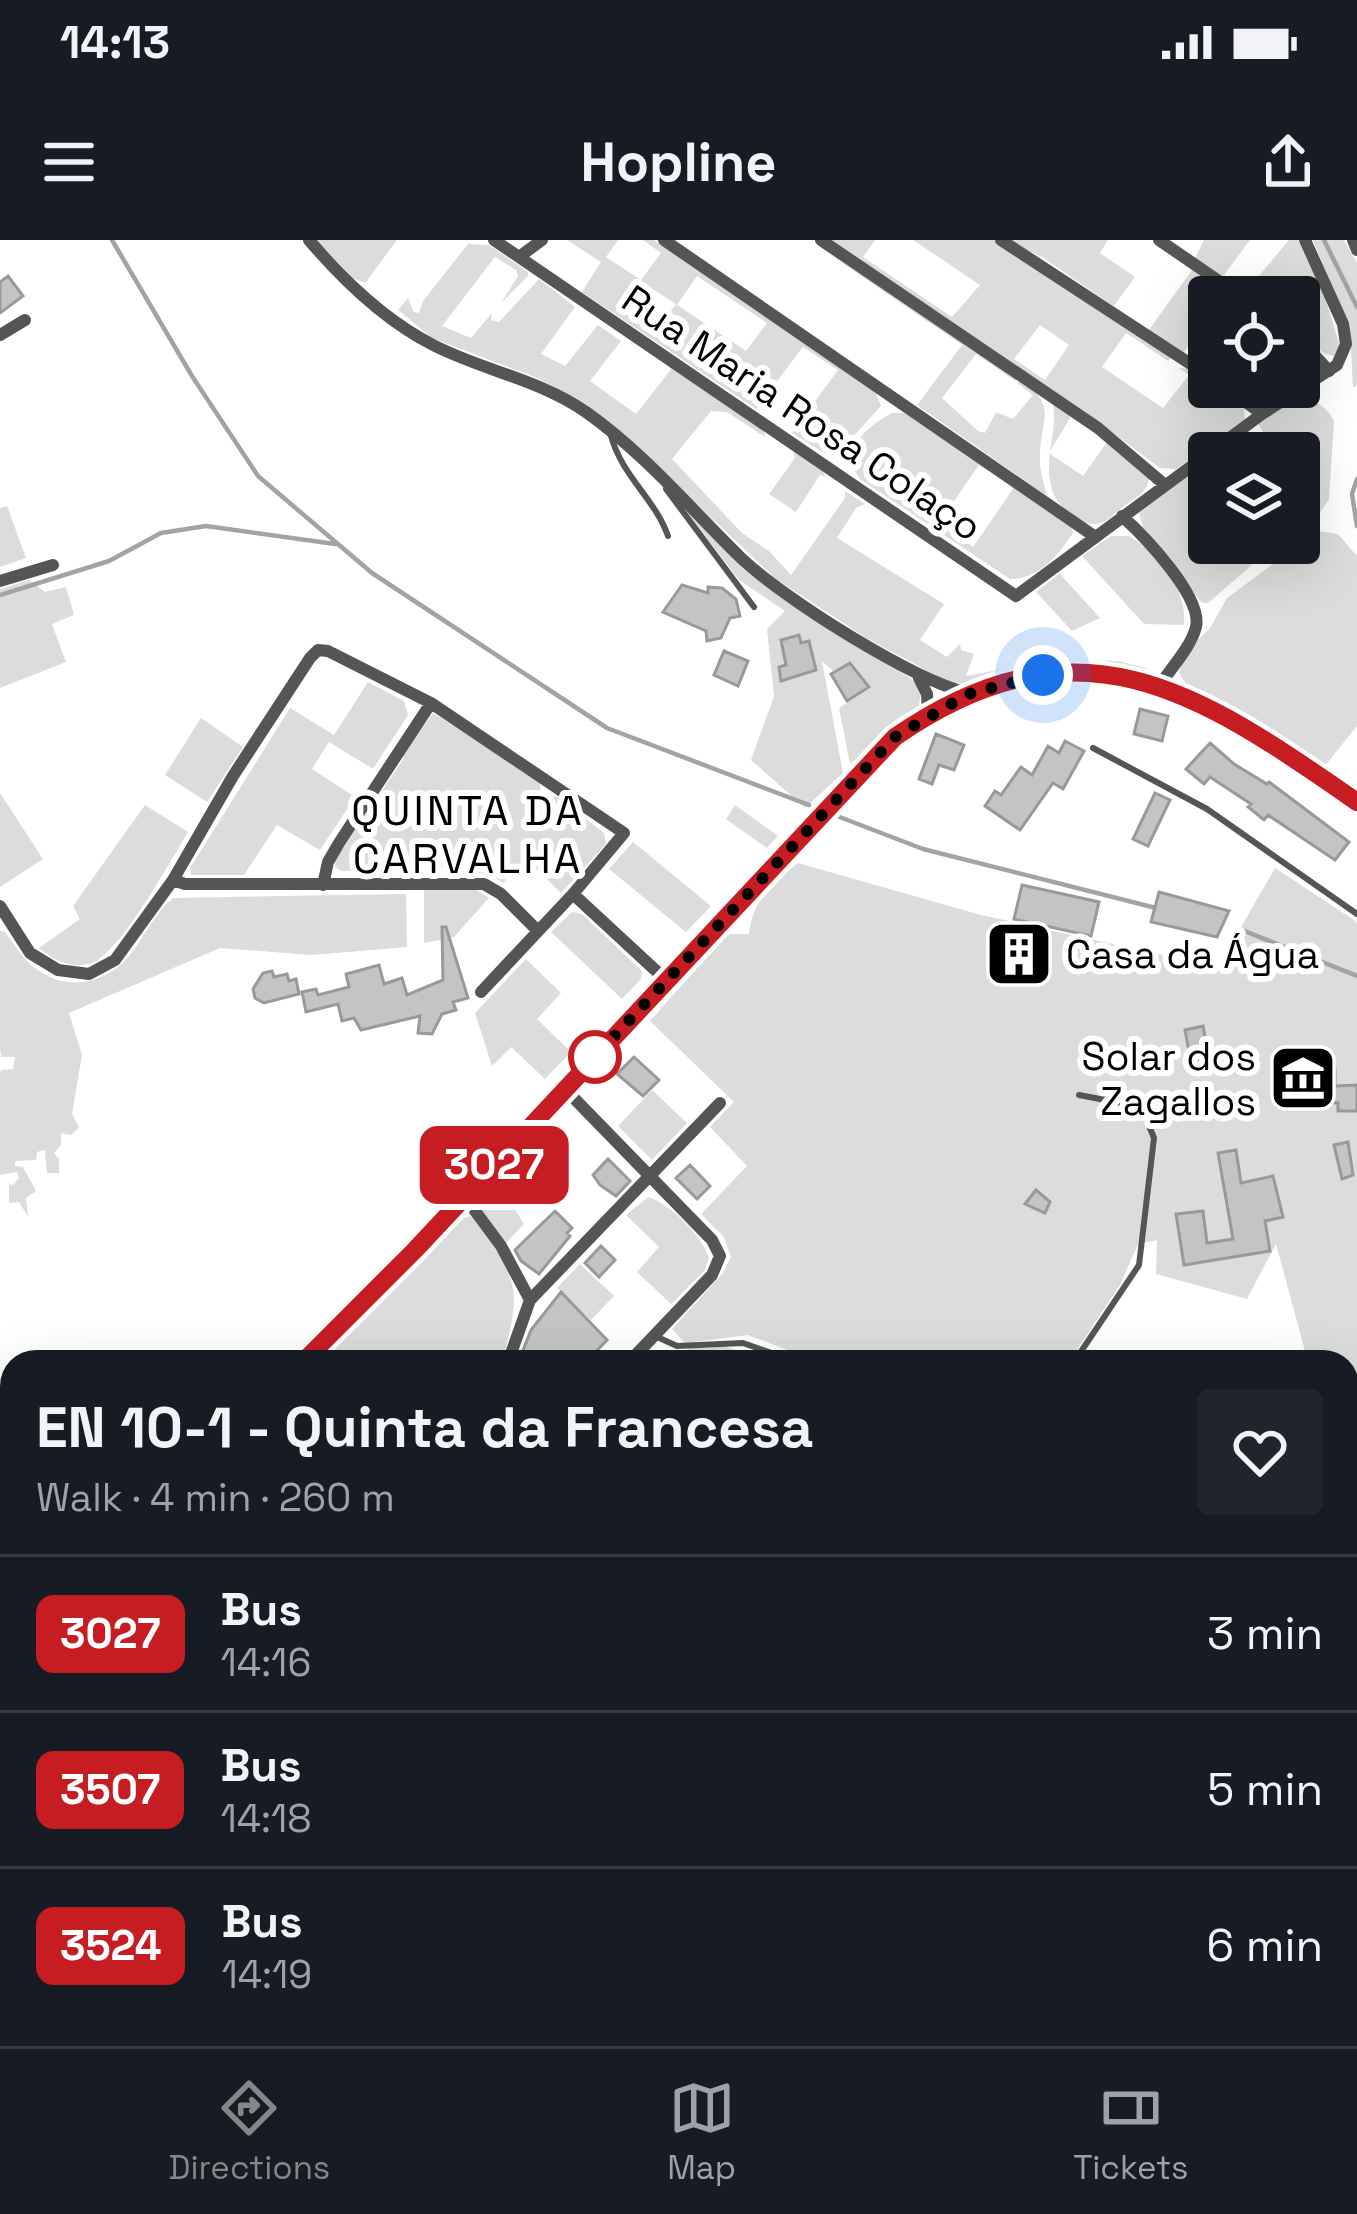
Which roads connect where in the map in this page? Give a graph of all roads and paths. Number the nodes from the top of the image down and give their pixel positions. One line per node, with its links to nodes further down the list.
1 (309, 240): 20 (street)
2 (494, 240): 11 (street, Rua Maria Rosa Colaço)
3 (542, 240): 11 (street)
4 (664, 240): 25 (street)
5 (821, 240): 22 (street)
6 (1001, 240): 16 (street)
7 (1159, 240): 12 (street)
8 (1305, 240): 17 (street)
9 (1352, 240): 10 (street)
10 (1357, 250)
11 (519, 257): 25 (street, Rua Maria Rosa Colaço)
12 (1211, 276)
13 (25, 320): 14 (street)
14 (0, 335)
15 (1320, 360): 17 (street)
16 (1188, 362)
17 (1329, 370): 19 (street)
18 (1254, 408): 19 (street)
19 (1262, 414): 22 (street)
20 (610, 431): 21 (street); 24 (lane)
21 (658, 475): 28 (lane); 29 (street)
22 (1165, 484): 23 (street)
23 (1123, 516): 25 (street); 30 (street)
24 (668, 536)
25 (1094, 536)
26 (53, 565): 27 (street)
27 (0, 581)
28 (754, 607)
29 (914, 673): 31 (street); 33 (street)
30 (1160, 685): 31 (main road); 35 (main road)
31 (968, 694): 33 (main road)
32 (431, 704): 36 (street); 37 (street); 38 (street)
33 (928, 714): 42 (main road)
34 (1094, 748): 40 (lane)
35 (1357, 802)
36 (173, 880): 37 (street); 39 (street)
37 (323, 885): 41 (street)
38 (573, 894): 41 (street); 42 (street)
39 (2, 914)
40 (1357, 914)
41 (538, 931): 43 (street)
42 (666, 980): 44 (main road)
43 (481, 992)
44 (565, 1089): 47 (street); 48 (main road)
45 (1079, 1095): 55 (lane)
46 (720, 1103): 47 (street)
47 (651, 1175): 49 (street); 50 (street)
48 (464, 1196): 49 (street); 51 (main road)
49 (530, 1300): 52 (street)
50 (655, 1336): 53 (street); 54 (lane)
51 (315, 1350)
52 (511, 1350)
53 (641, 1350)
54 (763, 1350)
55 (1083, 1350)

